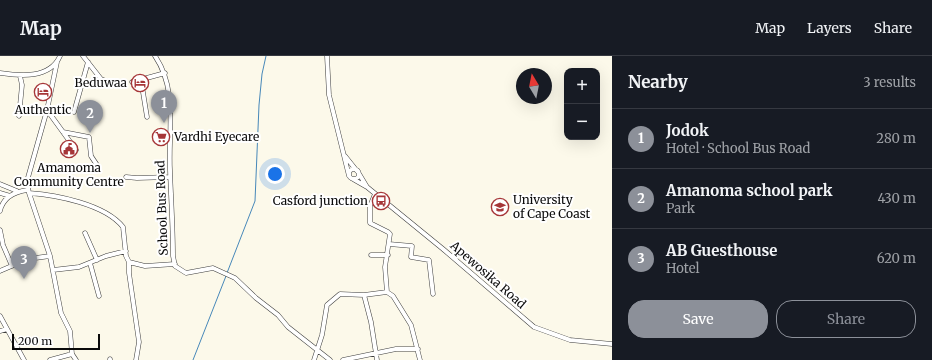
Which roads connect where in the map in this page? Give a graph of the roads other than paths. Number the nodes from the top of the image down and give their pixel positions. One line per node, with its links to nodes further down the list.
1 (60, 56): 5 (street)
2 (83, 56): 6 (street)
3 (155, 56): 8 (street, School Bus Road)
4 (327, 56): 19 (street, Apewosika Road)
5 (57, 62): 9 (street); 13 (street)
6 (88, 62): 12 (street); 14 (street)
7 (0, 73): 9 (street)
8 (165, 73): 10 (street); 24 (street, School Bus Road)
9 (20, 76): 15 (street)
10 (141, 80): 11 (street); 16 (street)
11 (132, 82)
12 (114, 84)
13 (47, 110): 17 (street); 29 (street)
14 (74, 112)
15 (19, 116)
16 (147, 117)
17 (63, 132): 18 (street); 20 (street)
18 (76, 150)
19 (343, 154): 21 (street, Apewosika Road); 23 (street, Apewosika Road)
20 (97, 165)
21 (358, 171): 23 (street); 25 (street); 27 (street, Apewosika Road)
22 (126, 176): 24 (street)
23 (349, 176): 25 (street, Apewosika Road)
24 (170, 177): 45 (street, School Bus Road)
25 (353, 179): 27 (street, Apewosika Road)
26 (0, 184): 28 (street)
27 (367, 187): 31 (street, Apewosika Road)
28 (17, 191): 29 (street); 32 (street)
29 (28, 191): 38 (street); 41 (street)
30 (0, 193): 32 (street)
31 (375, 194): 37 (street); 56 (street, Apewosika Road)
32 (10, 196): 33 (street)
33 (0, 211)
34 (0, 230): 36 (street)
35 (85, 233): 42 (street)
36 (1, 243): 46 (street)
37 (389, 244): 40 (street); 50 (street)
38 (126, 250): 42 (street); 43 (street)
39 (372, 255): 40 (street)
40 (388, 255): 49 (street)
41 (50, 256): 46 (street); 47 (street)
42 (97, 260): 44 (street)
43 (129, 262): 45 (street); 64 (street)
44 (90, 263): 47 (street); 52 (street)
45 (175, 264): 58 (street, School Bus Road)
46 (12, 266): 48 (street)
47 (53, 270): 60 (street)
48 (0, 271)
49 (387, 292): 51 (street); 57 (street)
50 (433, 294)
51 (364, 295): 58 (street); 59 (street)
52 (99, 296)
53 (0, 316): 54 (street)
54 (7, 329): 55 (street); 61 (street)
55 (0, 332)
56 (612, 344)
57 (418, 349): 59 (street); 69 (street)
58 (317, 350): 65 (street); 66 (street, School Bus Road)
59 (376, 352): 67 (street); 68 (street)
60 (72, 354): 62 (street); 63 (street)
61 (24, 360)
62 (50, 360)
63 (76, 360)
64 (136, 360)
65 (314, 360)
66 (330, 360)
67 (343, 360)
68 (377, 360)
69 (420, 360)

